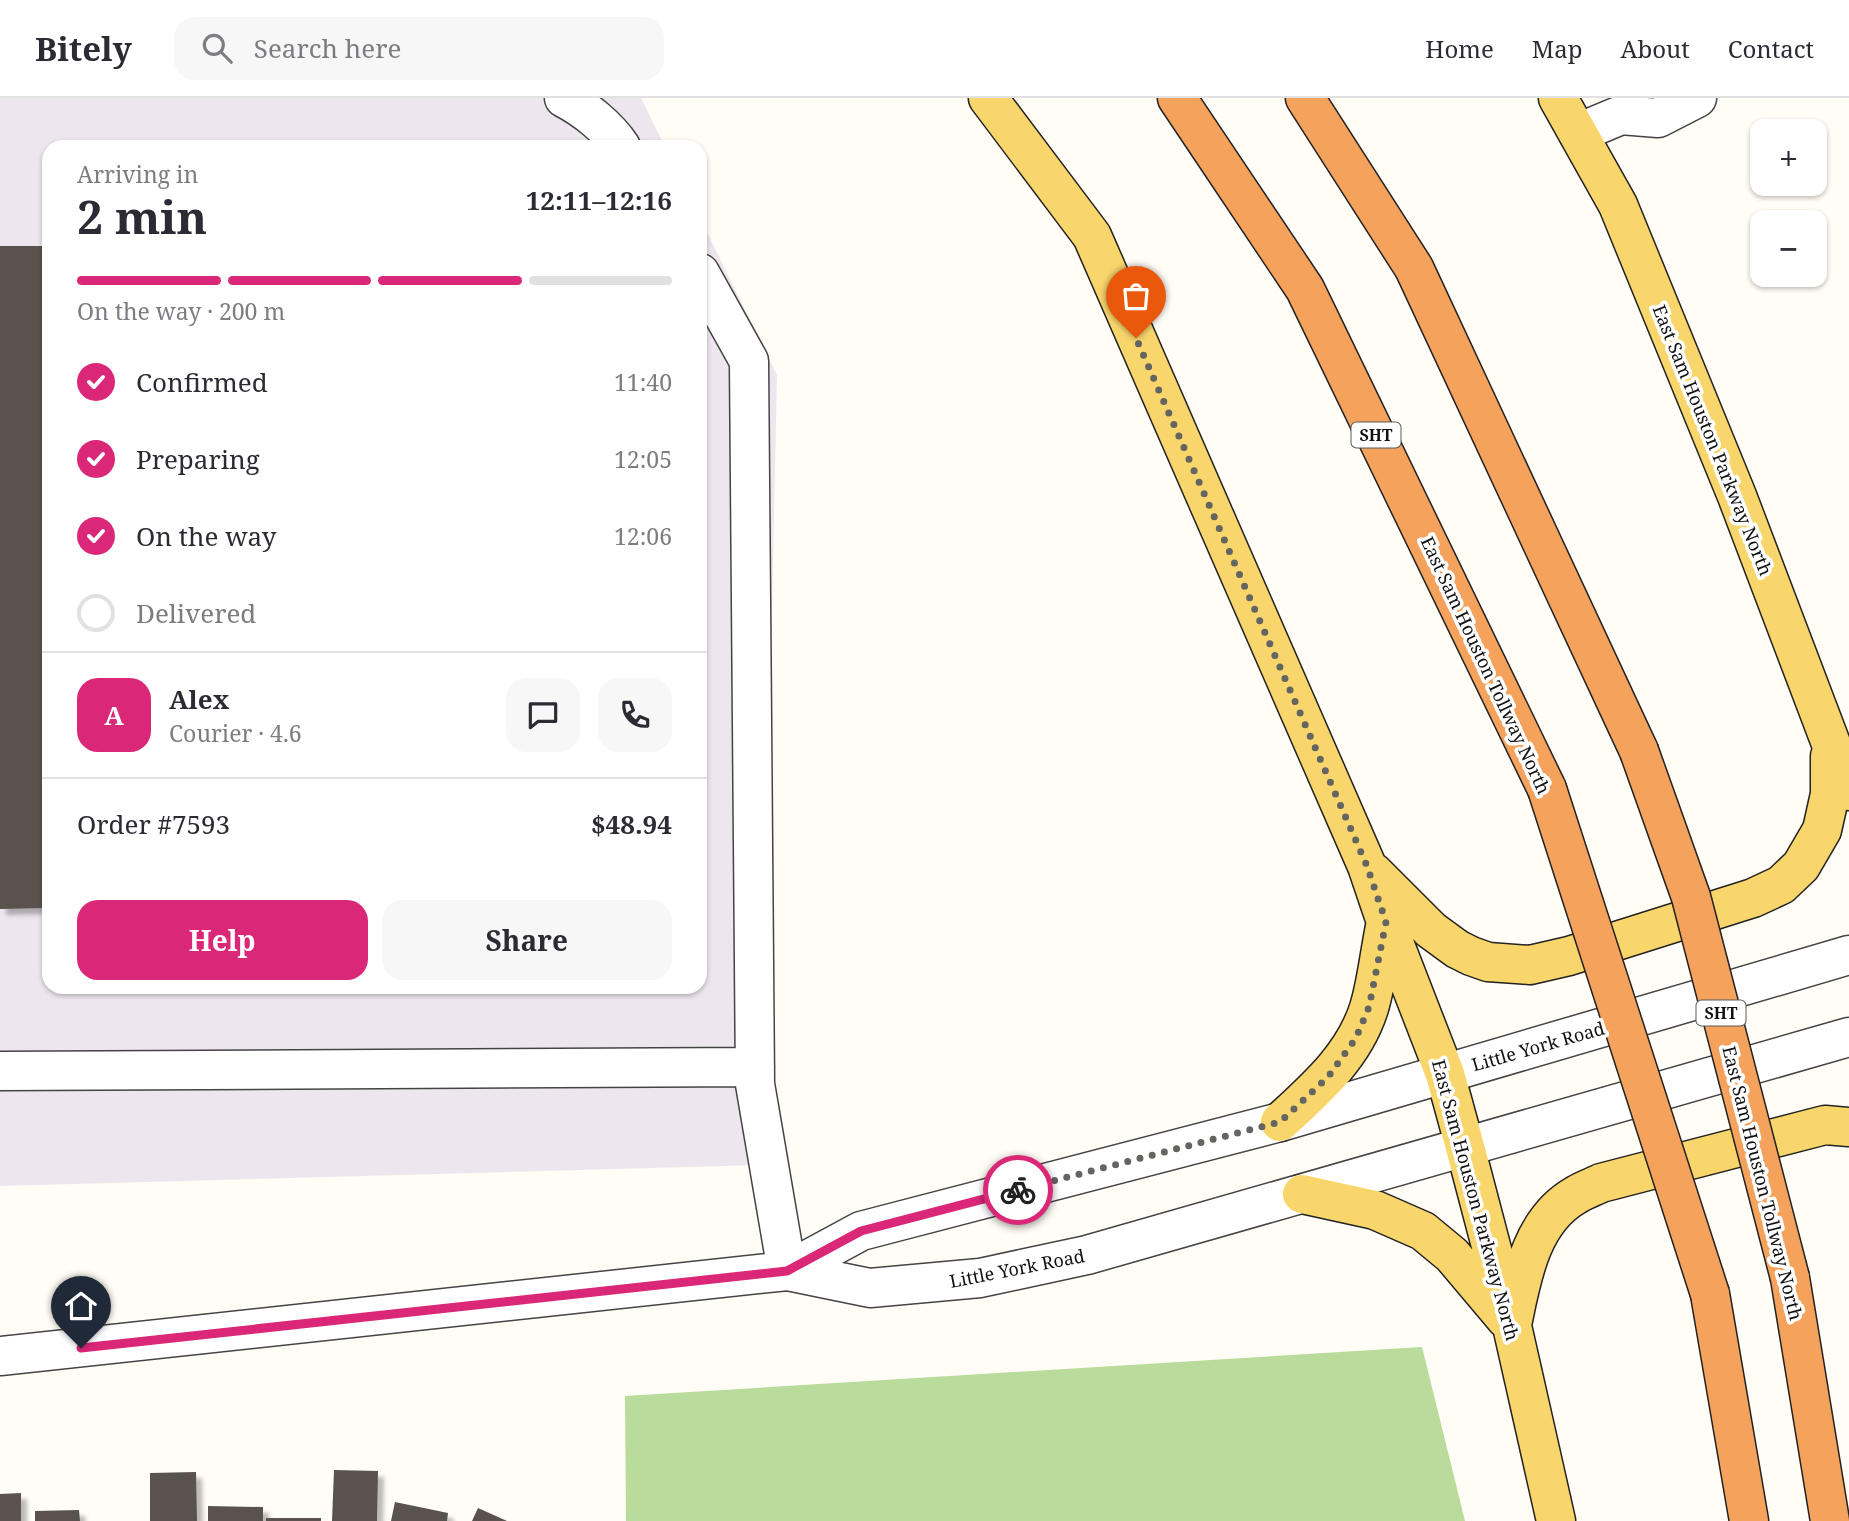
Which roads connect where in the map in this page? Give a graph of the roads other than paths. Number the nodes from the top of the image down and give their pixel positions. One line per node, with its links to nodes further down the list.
1 (564, 98): 9 (street)
2 (988, 98): 13 (main road, East Sam Houston Parkway North)
3 (1177, 98): 28 (highway, East Sam Houston Tollway North / SHT, bridge)
4 (1305, 98): 29 (highway, East Sam Houston Tollway North / SHT, bridge)
5 (1558, 98): 8 (main road, East Sam Houston Parkway North)
6 (1697, 98): 7 (street)
7 (1625, 106): 8 (street)
8 (1578, 133): 11 (main road, East Sam Houston Parkway North)
9 (617, 140)
10 (707, 286): 17 (street)
11 (1800, 658): 12 (main road, East Sam Houston Parkway North); 13 (main road)
12 (1847, 784)
13 (1367, 866): 14 (main road, East Sam Houston Parkway North)
14 (1386, 922): 19 (main road, East Sam Houston Parkway North); 20 (main road)
15 (1849, 955): 19 (street, Little York Road)
16 (1849, 1037): 22 (street, Little York Road)
17 (755, 1067): 18 (street); 24 (street)
18 (0, 1071)
19 (1444, 1074): 20 (street, Little York Road); 22 (main road, East Sam Houston Parkway North)
20 (1280, 1122): 24 (street, Little York Road)
21 (1849, 1127): 25 (main road)
22 (1465, 1147): 23 (street, Little York Road); 25 (main road, East Sam Houston Parkway North)
23 (1302, 1194): 24 (street, Little York Road); 25 (main road)
24 (787, 1271): 26 (street, Little York Road)
25 (1512, 1326): 27 (main road, East Sam Houston Parkway North)
26 (0, 1356)
27 (1556, 1521)
28 (1749, 1521)
29 (1830, 1521)

